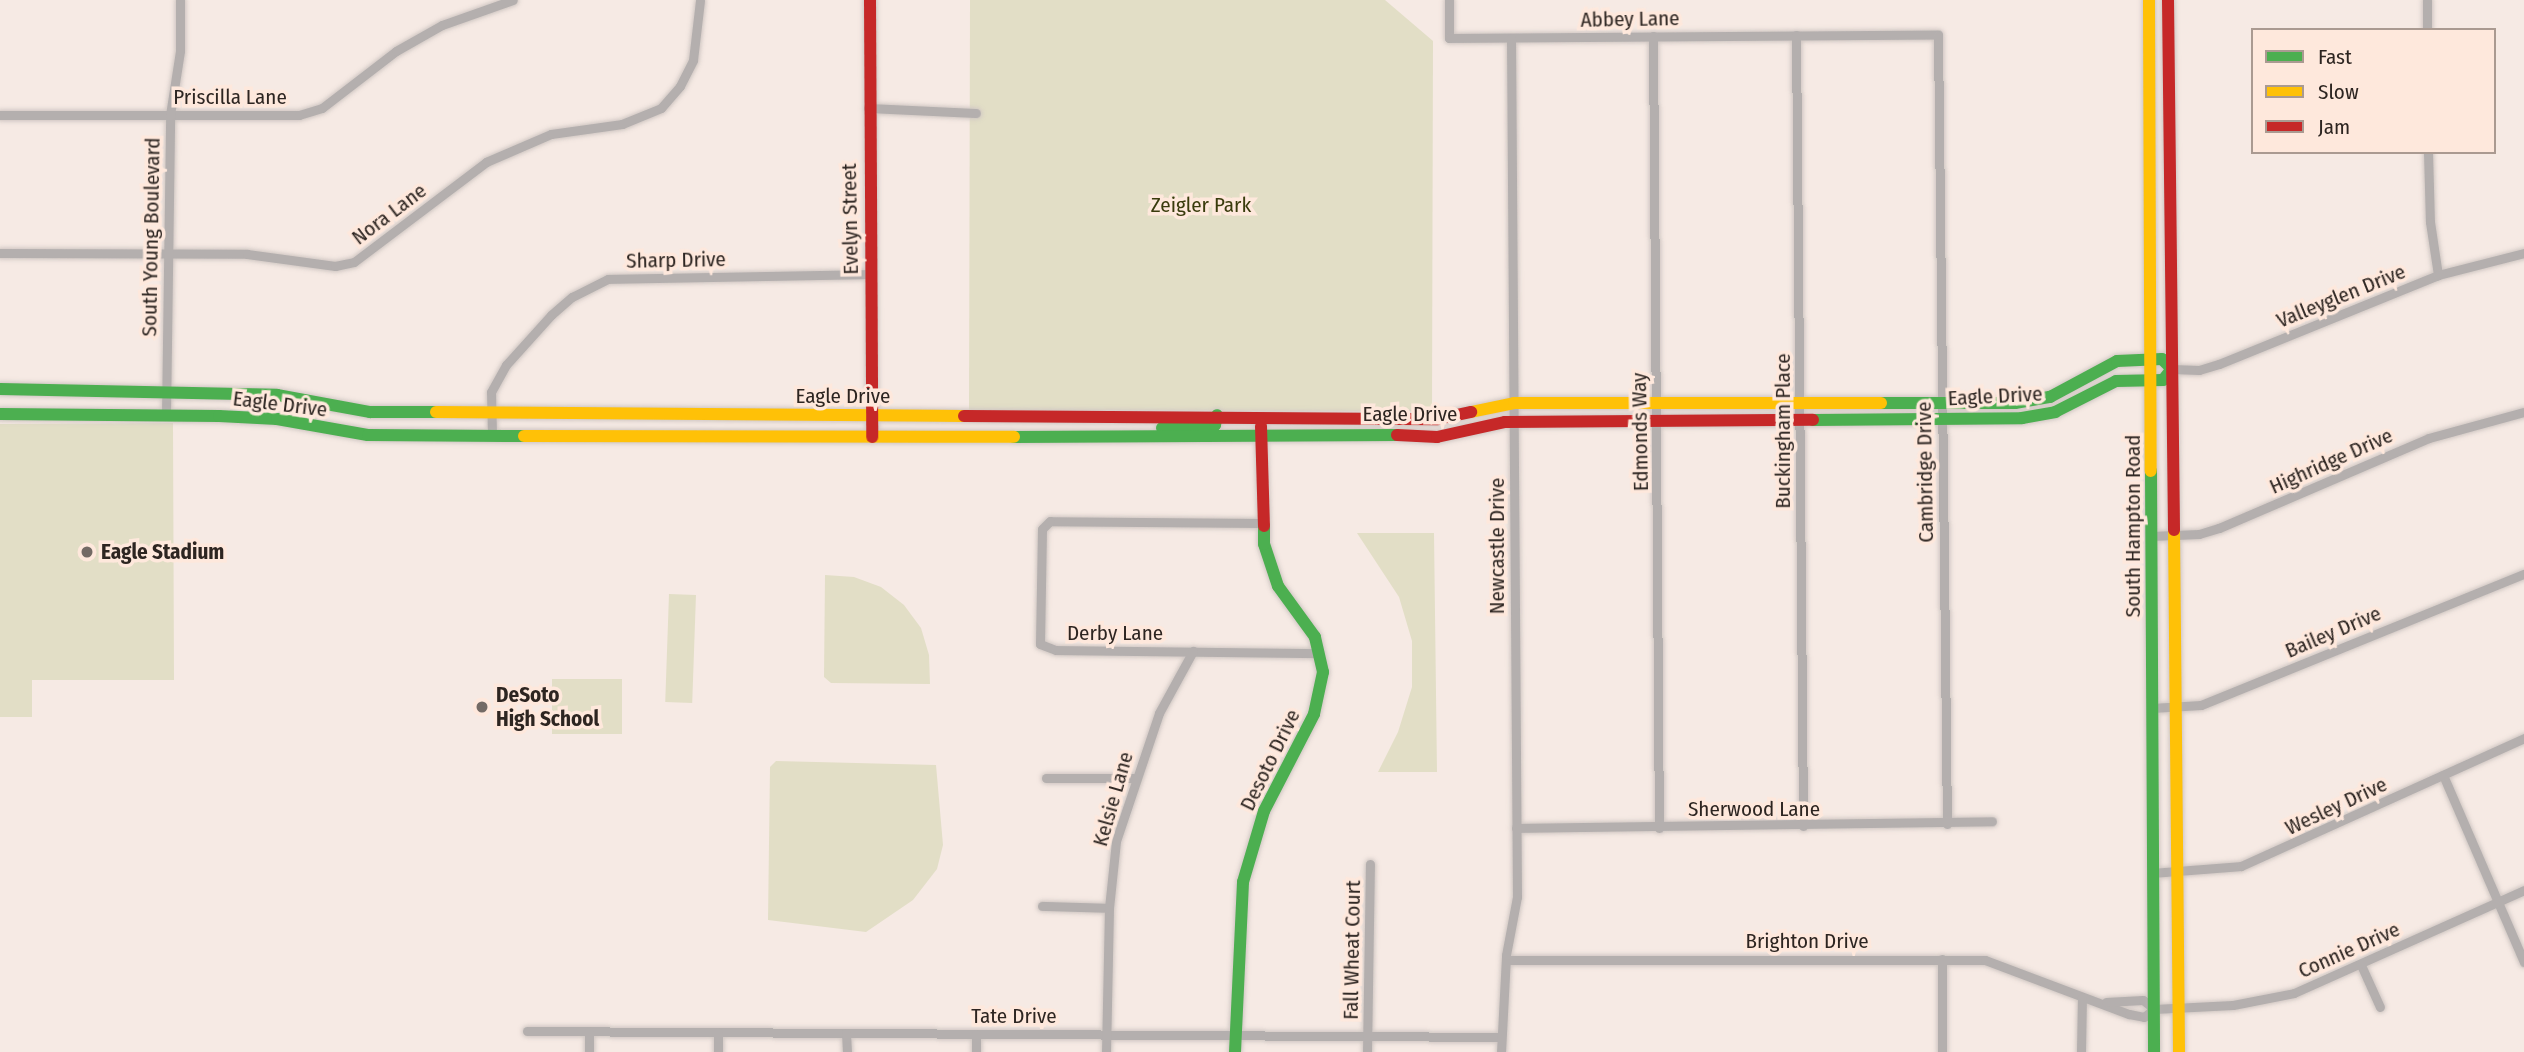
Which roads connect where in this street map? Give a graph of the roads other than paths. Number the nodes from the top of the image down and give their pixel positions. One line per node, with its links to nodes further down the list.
1 (180, 0): 17 (street, South Young Boulevard)
2 (513, 0): 17 (street, Priscilla Lane)
3 (701, 0): 22 (street, Nora Lane)
4 (870, 0): 14 (street, Evelyn Street)
5 (1449, 0): 13 (street, Abbey Lane)
6 (2149, 0): 20 (street, South Hampton Road)
7 (2168, 0): 19 (street, South Hampton Road)
8 (2427, 0): 9 (street)
9 (2427, 28)
10 (1796, 35): 11 (street, Abbey Lane); 12 (street, Abbey Lane); 31 (street, Buckingham Place)
11 (1938, 35): 32 (street, Cambridge Drive)
12 (1653, 36): 13 (street, Abbey Lane); 33 (street, Edmonds Way)
13 (1511, 38): 34 (street, Newcastle Drive)
14 (868, 108): 15 (street); 24 (street, Evelyn Street)
15 (976, 113)
16 (0, 115): 17 (street, Priscilla Lane)
17 (170, 115): 22 (street, South Young Boulevard)
18 (2428, 154): 25 (street)
19 (2170, 157): 20 (street); 27 (street, South Hampton Road)
20 (2150, 158): 26 (street, South Hampton Road)
21 (0, 253): 22 (street, Nora Lane)
22 (171, 253): 30 (street, South Young Boulevard)
23 (2524, 254): 25 (street, Valleyglen Drive)
24 (870, 274): 36 (street, Sharp Drive); 40 (street, Evelyn Street)
25 (2438, 275): 27 (street, Valleyglen Drive)
26 (2153, 358): 27 (street); 28 (street, South Hampton Road); 32 (street, Eagle Drive)
27 (2172, 369): 28 (street, Eagle Drive); 57 (street, South Hampton Road)
28 (2153, 379): 45 (street, Eagle Drive); 58 (street, South Hampton Road)
29 (0, 389): 30 (street, Eagle Drive)
30 (167, 391): 36 (street, Eagle Drive); 39 (street, South Young Boulevard)
31 (1801, 401): 32 (street, Eagle Drive); 33 (street, Eagle Drive); 46 (street, Buckingham Place)
32 (1941, 401): 45 (street, Cambridge Drive)
33 (1657, 402): 34 (street, Eagle Drive); 47 (street, Edmonds Way)
34 (1514, 403): 44 (street, Eagle Drive); 48 (street, Newcastle Drive)
35 (2524, 412): 57 (street, Highridge Drive)
36 (491, 413): 38 (street, Eagle Drive); 51 (street, Sharp Drive)
37 (0, 414): 39 (street, Eagle Drive)
38 (690, 414): 40 (street, Eagle Drive); 52 (street)
39 (166, 415): 51 (street, Eagle Drive)
40 (872, 415): 41 (street, Eagle Drive); 53 (street, Evelyn Street)
41 (981, 415): 42 (street, Eagle Drive); 55 (street)
42 (1217, 415): 43 (street, Eagle Drive); 50 (street)
43 (1261, 415): 44 (street, Eagle Drive); 49 (street, Desoto Drive)
44 (1438, 419): 54 (street)
45 (1941, 419): 46 (street, Eagle Drive); 69 (street, Cambridge Drive)
46 (1801, 420): 47 (street, Eagle Drive); 70 (street, Buckingham Place)
47 (1658, 421): 48 (street, Eagle Drive); 72 (street, Edmonds Way)
48 (1514, 422): 54 (street, Eagle Drive); 71 (street, Newcastle Drive)
49 (1261, 433): 50 (street, Eagle Drive); 54 (street, Eagle Drive); 56 (street, Desoto Drive)
50 (1120, 434): 55 (street, Eagle Drive)
51 (492, 435): 52 (street, Eagle Drive)
52 (691, 435): 53 (street, Eagle Drive)
53 (872, 437): 55 (street, Eagle Drive)
54 (1437, 437)
55 (981, 438)
56 (1262, 523): 60 (street, Derby Lane); 61 (street, Desoto Drive)
57 (2175, 535): 58 (street, Highridge Drive); 62 (street, South Hampton Road)
58 (2151, 536): 63 (street, South Hampton Road)
59 (2524, 574): 62 (street, Bailey Drive)
60 (1193, 651): 61 (street, Derby Lane); 67 (street, Kelsie Lane)
61 (1319, 653): 95 (street, Desoto Drive)
62 (2177, 706): 63 (street, Bailey Drive); 75 (street, South Hampton Road)
63 (2152, 708): 74 (street, South Hampton Road)
64 (2524, 738): 65 (street, Wesley Drive)
65 (2443, 775): 75 (street, Wesley Drive); 77 (street)
66 (1046, 778): 67 (street)
67 (1134, 778): 79 (street, Kelsie Lane)
68 (1992, 821): 69 (street, Sherwood Lane)
69 (1948, 824): 70 (street, Sherwood Lane)
70 (1803, 826): 72 (street, Sherwood Lane)
71 (1516, 828): 72 (street, Sherwood Lane); 81 (street, Newcastle Drive)
72 (1660, 828)
73 (1370, 864): 96 (street, Fall Wheat Court)
74 (2153, 873): 75 (street, Wesley Drive); 87 (street, South Hampton Road)
75 (2178, 873): 88 (street, South Hampton Road)
76 (2524, 890): 77 (street, Connie Drive)
77 (2499, 901): 82 (street); 83 (street, Connie Drive)
78 (1042, 906): 79 (street)
79 (1109, 908): 94 (street, Kelsie Lane)
80 (1942, 959): 81 (street, Brighton Drive); 84 (street, Brighton Drive); 106 (street)
81 (1506, 960): 97 (street, Newcastle Drive)
82 (2524, 962)
83 (2361, 965): 86 (street); 88 (street, Connie Drive)
84 (2082, 997): 85 (street, Brighton Drive); 107 (street)
85 (2101, 1002): 87 (street, Brighton Drive); 87 (street, Brighton Drive)
86 (2380, 1007)
87 (2154, 1009): 88 (street, Connie Drive); 108 (street, South Hampton Road)
88 (2179, 1009): 109 (street, South Hampton Road)
89 (527, 1031): 90 (street, Tate Drive)
90 (589, 1031): 91 (street, Tate Drive); 98 (street)
91 (718, 1032): 92 (street, Tate Drive); 99 (street)
92 (846, 1033): 93 (street, Tate Drive); 100 (street)
93 (976, 1034): 94 (street, Tate Drive); 101 (street)
94 (1106, 1034): 95 (street, Tate Drive); 102 (street, Kelsie Lane)
95 (1234, 1035): 96 (street, Tate Drive); 103 (street, Desoto Drive)
96 (1367, 1036): 97 (street, Tate Drive); 104 (street, Fall Wheat Court)
97 (1501, 1037): 105 (street, Newcastle Drive)
98 (589, 1052)
99 (718, 1052)
100 (847, 1052)
101 (976, 1052)
102 (1106, 1052)
103 (1234, 1052)
104 (1367, 1052)
105 (1501, 1052)
106 (1942, 1052)
107 (2081, 1052)
108 (2154, 1052)
109 (2179, 1052)

